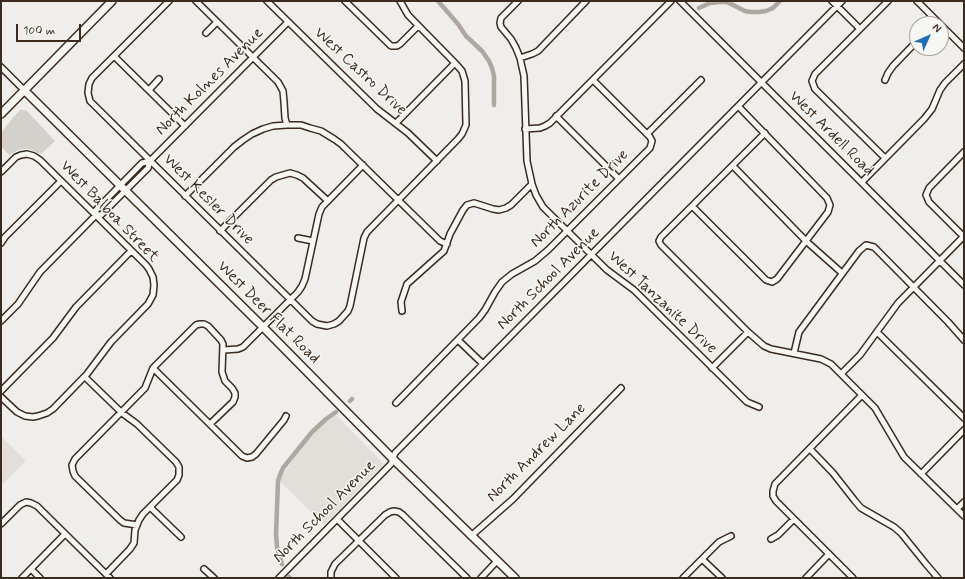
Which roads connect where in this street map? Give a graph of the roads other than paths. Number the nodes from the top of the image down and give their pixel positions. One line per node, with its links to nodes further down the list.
1 (112, 1): 36 (main road)
2 (168, 1): 25 (street)
3 (196, 1): 17 (street)
4 (267, 1): 18 (street, West Castro Drive)
5 (345, 1): 19 (street)
6 (400, 1): 19 (street)
7 (518, 1): 27 (street, West Tanzanite Drive)
8 (586, 1): 27 (street)
9 (671, 1): 32 (street)
10 (680, 1): 35 (street, West Ardell Road)
11 (832, 1): 15 (street)
12 (842, 1): 15 (street, North School Avenue)
13 (888, 1): 20 (street)
14 (916, 1): 16 (street)
15 (837, 6): 20 (street); 35 (street, North School Avenue)
16 (930, 16)
17 (217, 22): 21 (street); 26 (street)
18 (288, 22): 26 (street, North Kolnes Avenue); 41 (street, West Castro Drive)
19 (418, 26): 28 (street)
20 (860, 29): 48 (street)
21 (206, 33)
22 (949, 34): 23 (street)
23 (964, 48)
24 (909, 49): 34 (street)
25 (114, 56): 37 (street); 49 (street, West Kesler Drive)
26 (253, 57): 42 (street); 43 (street, North Kolnes Avenue)
27 (520, 58): 44 (street, West Tanzanite Drive)
28 (455, 63): 41 (street); 50 (street)
29 (964, 64): 48 (street)
30 (1, 67): 36 (street, West Deer Flat Road)
31 (159, 79): 37 (street)
32 (593, 80): 40 (street); 46 (street)
33 (701, 80): 46 (street)
34 (884, 80)
35 (761, 82): 38 (street, North School Avenue); 56 (street, West Ardell Road)
36 (24, 90): 39 (main road); 58 (main road, West Deer Flat Road)
37 (149, 90): 43 (street)
38 (738, 106): 45 (street); 74 (street, North School Avenue)
39 (1, 114)
40 (556, 116): 44 (street); 54 (street)
41 (396, 123): 50 (street, West Castro Drive)
42 (287, 125): 51 (street); 60 (street)
43 (185, 126): 49 (street, North Kolnes Avenue)
44 (525, 129): 57 (street, West Tanzanite Drive)
45 (765, 133): 52 (street); 70 (street)
46 (647, 134): 54 (street, North Azurite Drive)
47 (964, 152): 67 (street)
48 (885, 158): 56 (street)
49 (150, 161): 58 (street, North Kolnes Avenue); 59 (street, North Kolnes Avenue); 60 (street, West Kesler Drive)
50 (437, 161): 62 (street)
51 (363, 165): 61 (street); 62 (street)
52 (733, 166): 63 (street); 70 (street)
53 (1, 172): 55 (street, West Balboa Street)
54 (619, 179): 66 (street, North Azurite Drive)
55 (61, 181): 64 (street, West Balboa Street); 71 (street)
56 (862, 182): 75 (street, West Ardell Road)
57 (532, 184): 66 (street, West Tanzanite Drive); 72 (street)
58 (120, 186): 59 (main road, West Deer Flat Road); 64 (street, North Kolnes Avenue)
59 (125, 191): 64 (street, North Kolnes Avenue); 82 (main road, West Deer Flat Road)
60 (185, 196): 65 (street, West Kesler Drive)
61 (328, 200): 65 (street); 69 (street)
62 (398, 200): 72 (street); 79 (street, West Kesler Drive)
63 (692, 206): 70 (street); 83 (street)
64 (96, 216): 73 (street, West Balboa Street); 81 (street, North Kolnes Avenue)
65 (220, 231): 79 (street, West Kesler Drive)
66 (568, 231): 74 (street, West Tanzanite Drive); 85 (street, North Azurite Drive)
67 (964, 236): 75 (street)
68 (298, 238): 69 (street)
69 (313, 241): 79 (street)
70 (806, 241): 76 (street)
71 (1, 243)
72 (447, 244): 80 (street)
73 (131, 251): 93 (street, West Balboa Street); 95 (street)
74 (592, 254): 89 (street, North School Avenue); 91 (street, West Tanzanite Drive)
75 (940, 260): 77 (street, West Ardell Road); 78 (street)
76 (842, 273): 78 (street); 88 (street)
77 (964, 285)
78 (914, 287): 84 (street); 86 (street)
79 (290, 300): 82 (street)
80 (402, 311)
81 (1, 321)
82 (263, 327): 87 (street); 106 (main road, West Deer Flat Road)
83 (748, 332): 88 (street); 91 (street)
84 (877, 332): 92 (street); 102 (street)
85 (458, 340): 89 (street); 98 (street, North Azurite Drive)
86 (964, 340)
87 (224, 350): 90 (street); 103 (street)
88 (794, 353): 92 (street)
89 (483, 364): 106 (street, North School Avenue)
90 (153, 368): 100 (street); 103 (street)
91 (712, 368): 99 (street, West Tanzanite Drive)
92 (841, 374): 96 (street)
93 (85, 377): 97 (street); 100 (street)
94 (621, 388): 117 (street, North Andrew Lane)
95 (1, 391)
96 (862, 395): 105 (street); 107 (street)
97 (1, 398)
98 (396, 403)
99 (759, 407)
100 (122, 413): 109 (street); 115 (street)
101 (286, 416): 103 (street)
102 (964, 418)
103 (210, 424)
104 (964, 430): 107 (street)
105 (810, 449): 113 (street); 141 (street)
106 (393, 459): 112 (street, North School Avenue); 117 (main road, West Deer Flat Road)
107 (922, 474): 110 (street)
108 (964, 502): 110 (street)
109 (150, 507): 115 (street); 119 (street)
110 (957, 509): 111 (street)
111 (964, 516)
112 (337, 519): 121 (street); 132 (street, North School Avenue)
113 (794, 519): 120 (street); 122 (street)
114 (1, 524): 116 (street)
115 (137, 525): 128 (street)
116 (65, 534): 125 (street); 128 (street)
117 (471, 536): 124 (main road, West Deer Flat Road)
118 (731, 536): 123 (street)
119 (181, 538)
120 (771, 539)
121 (359, 541): 127 (street); 133 (street); 134 (street)
122 (829, 554): 139 (street); 140 (street)
123 (702, 558): 137 (street); 138 (street)
124 (497, 561): 135 (street); 136 (main road, West Deer Flat Road)
125 (31, 569): 129 (street); 130 (street)
126 (204, 569): 131 (street)
127 (331, 575)
128 (108, 576)
129 (22, 578)
130 (40, 578)
131 (214, 578)
132 (279, 578)
133 (396, 578)
134 (467, 578)
135 (481, 578)
136 (515, 578)
137 (683, 578)
138 (722, 578)
139 (806, 578)
140 (853, 578)
141 (938, 578)

